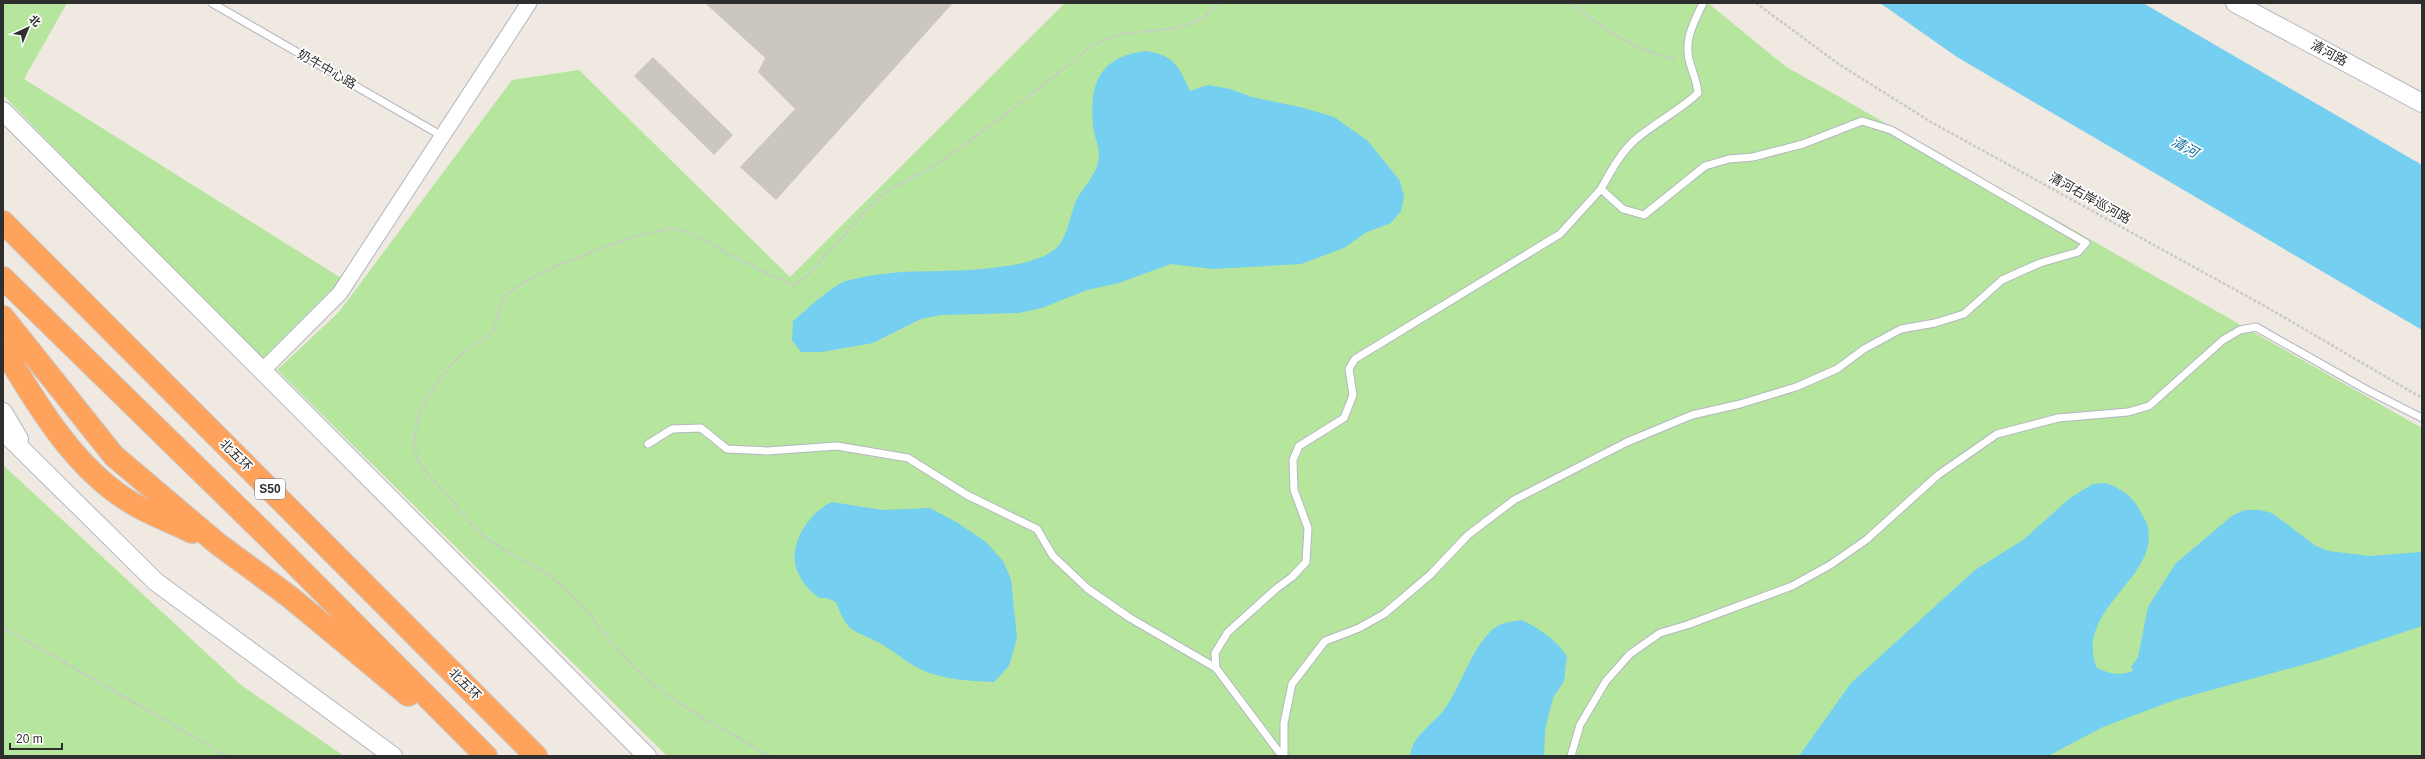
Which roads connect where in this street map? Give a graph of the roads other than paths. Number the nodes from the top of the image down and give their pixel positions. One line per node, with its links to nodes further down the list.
1 (212, 3): 7 (lane, 奶牛中心路)
2 (529, 3): 7 (street)
3 (1703, 3): 8 (lane)
4 (2235, 3): 5 (street, 清河路)
5 (2422, 103)
6 (3, 111): 15 (street)
7 (442, 136): 15 (street)
8 (1601, 188): 22 (lane); 28 (lane)
9 (3, 207): 12 (highway)
10 (3, 222): 12 (highway, 北五环 / S50)
11 (3, 278): 25 (highway, S50)
12 (64, 284): 26 (highway, 北五环 / S50)
13 (3, 317): 21 (highway)
14 (3, 348): 21 (highway)
15 (262, 371): 27 (street)
16 (3, 412): 20 (street)
17 (2422, 418): 29 (lane)
18 (3, 431): 20 (street)
19 (648, 444): 22 (lane)
20 (29, 457): 23 (street)
21 (218, 544): 24 (highway)
22 (1216, 668): 28 (lane)
23 (392, 756)
24 (480, 756)
25 (486, 756)
26 (536, 756)
27 (647, 756)
28 (1283, 756)
29 (1571, 756)

